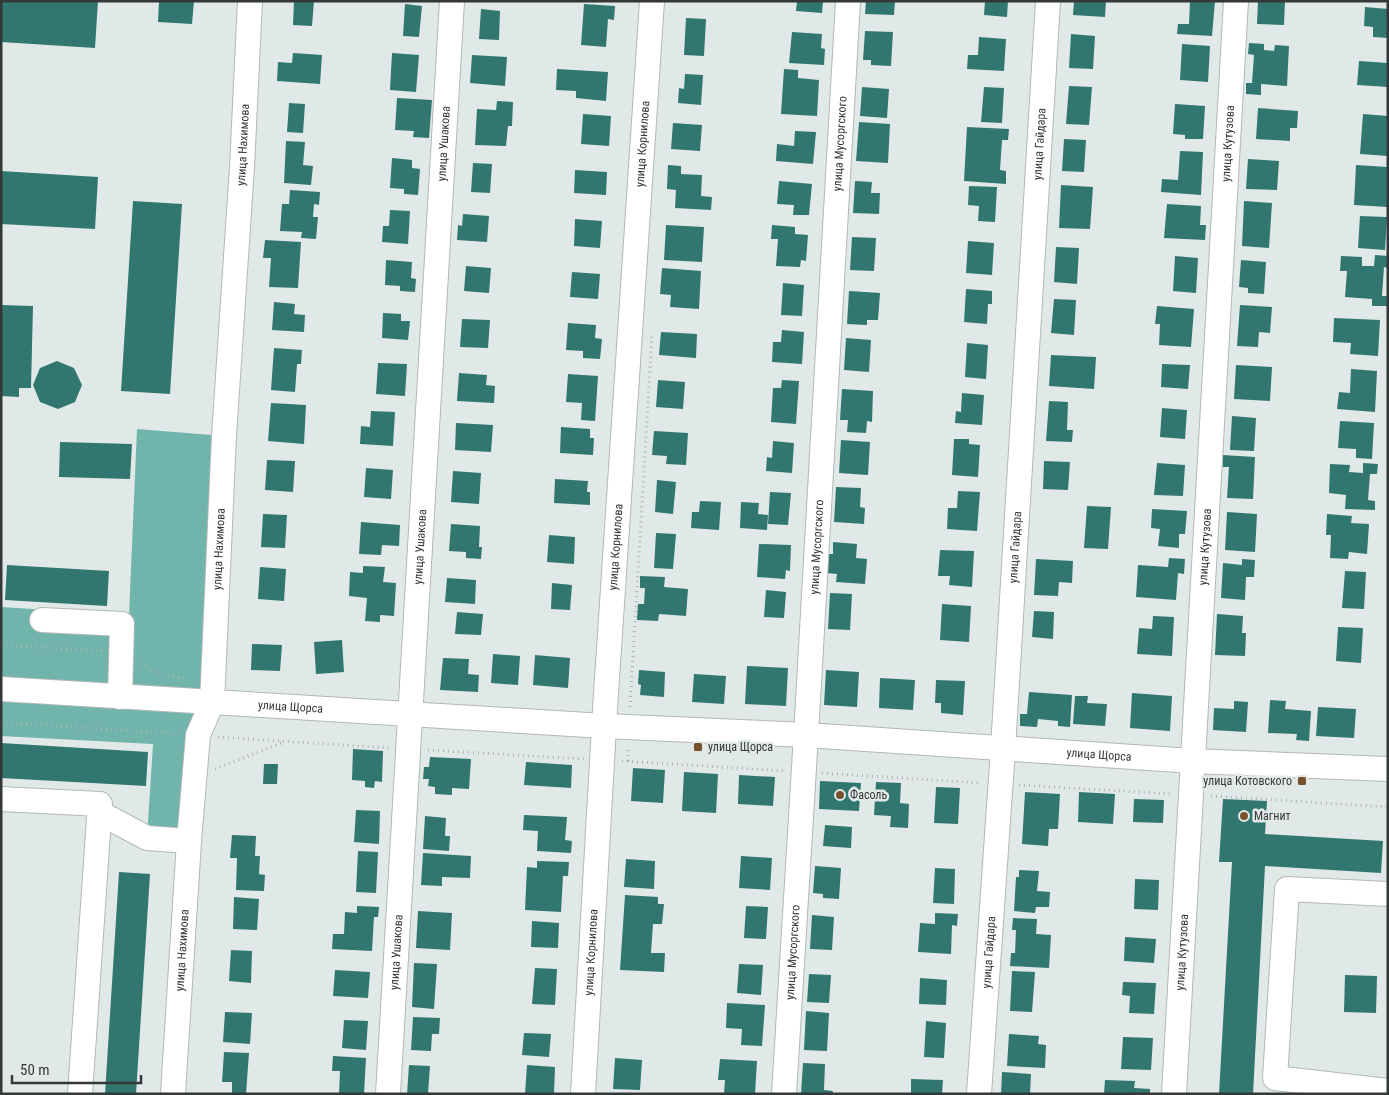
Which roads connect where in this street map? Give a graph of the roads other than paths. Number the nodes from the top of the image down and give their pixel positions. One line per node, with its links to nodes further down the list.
1 (250, 1): 10 (street, улица Нахимова)
2 (452, 1): 11 (street, улица Ушакова)
3 (652, 1): 12 (street, улица Корнилова)
4 (848, 1): 13 (street, улица Мусоргского)
5 (1048, 1): 14 (street, улица Гайдара)
6 (1236, 1): 15 (street, улица Кутузова)
7 (42, 620): 9 (street)
8 (1, 690): 9 (street, улица Щорса)
9 (120, 697): 10 (street, улица Щорса)
10 (212, 703): 11 (street, улица Щорса); 19 (street, улица Нахимова)
11 (410, 715): 12 (street, улица Щорса); 24 (street, улица Ушакова)
12 (604, 726): 13 (street, улица Щорса); 25 (street, улица Корнилова)
13 (806, 735): 14 (street, улица Щорса); 26 (street, улица Мусоргского)
14 (1003, 749): 15 (street, улица Щорса); 27 (street, улица Гайдара)
15 (1192, 761): 16 (street, улица Щорса); 28 (street, улица Кутузова)
16 (1388, 769)
17 (1, 799): 18 (street)
18 (100, 813): 19 (street); 22 (street)
19 (189, 841): 23 (street, улица Нахимова)
20 (1388, 894): 21 (street)
21 (1388, 1091)
22 (80, 1094)
23 (173, 1094)
24 (388, 1094)
25 (583, 1094)
26 (784, 1094)
27 (980, 1094)
28 (1174, 1094)

